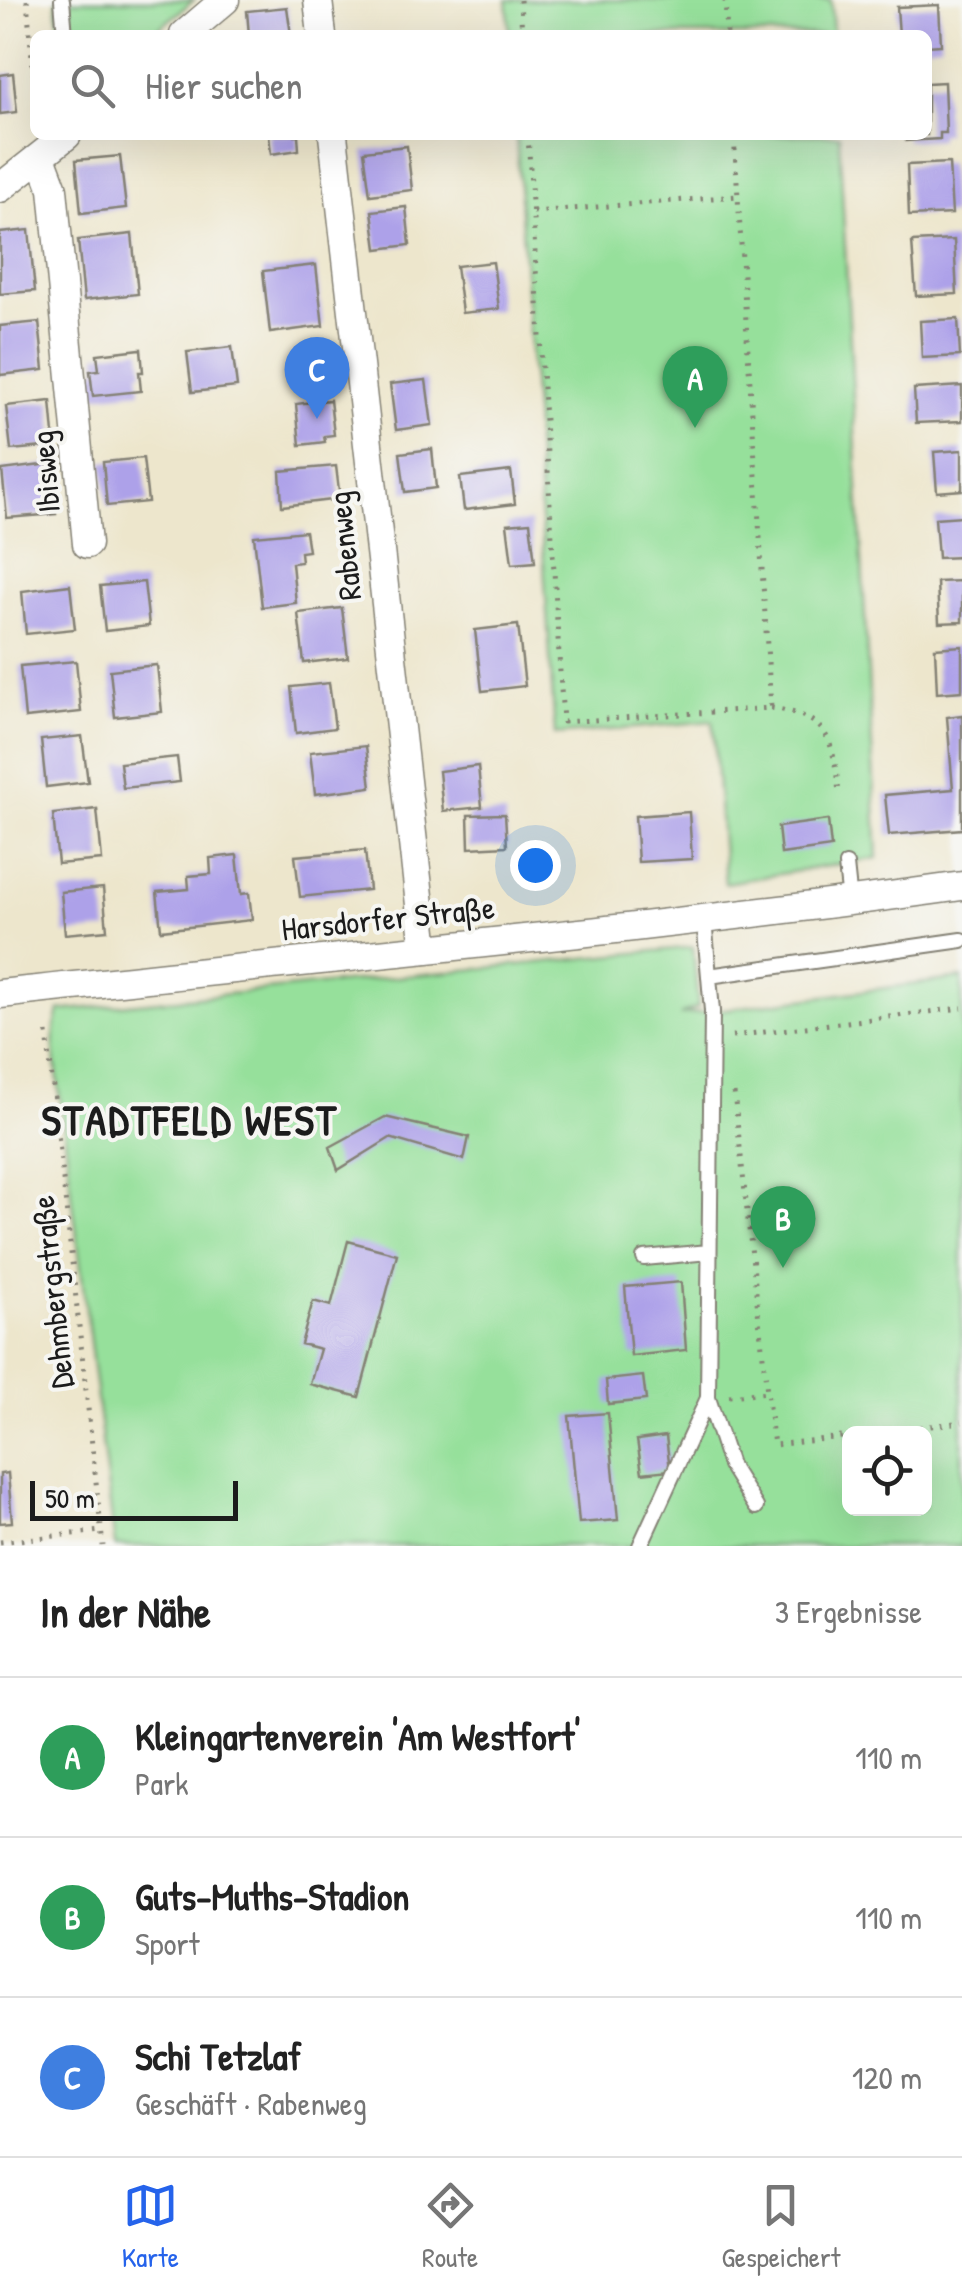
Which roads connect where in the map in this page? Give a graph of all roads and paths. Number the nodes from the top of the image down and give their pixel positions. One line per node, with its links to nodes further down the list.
1 (26, 0): 12 (path)
2 (62, 0): 7 (lane)
3 (225, 0): 8 (street)
4 (318, 0): 9 (street)
5 (520, 0): 10 (path)
6 (725, 0): 11 (path)
7 (65, 30)
8 (190, 30)
9 (321, 30)
10 (522, 30)
11 (728, 30)
12 (30, 41)
13 (61, 140): 17 (street)
14 (334, 140): 29 (street, Rabenweg)
15 (528, 140): 20 (path)
16 (734, 140): 19 (path)
17 (41, 157): 18 (street); 21 (street, Ibisweg)
18 (0, 188)
19 (738, 196): 20 (path); 22 (path)
20 (532, 212): 22 (path)
21 (87, 544)
22 (771, 708): 23 (path)
23 (838, 792)
24 (846, 865): 26 (lane)
25 (962, 886): 26 (street, Harsdorfer Straße)
26 (850, 902): 27 (street, Harsdorfer Straße)
27 (704, 918): 29 (street, Harsdorfer Straße); 30 (lane)
28 (962, 940): 30 (lane)
29 (425, 949): 31 (street, Harsdorfer Straße)
30 (709, 976): 36 (lane)
31 (0, 994)
32 (962, 1008): 34 (path)
33 (46, 1033): 44 (path, Dehmbergstraße)
34 (728, 1036)
35 (732, 1076): 38 (path)
36 (709, 1252): 37 (lane); 39 (lane)
37 (644, 1258)
38 (767, 1392): 39 (path); 42 (path)
39 (708, 1398): 43 (lane); 47 (lane)
40 (962, 1422): 41 (path)
41 (931, 1426)
42 (842, 1437)
43 (756, 1507)
44 (102, 1531): 45 (path); 46 (path, Dehmbergstraße)
45 (0, 1542)
46 (102, 1546)
47 (640, 1546)

